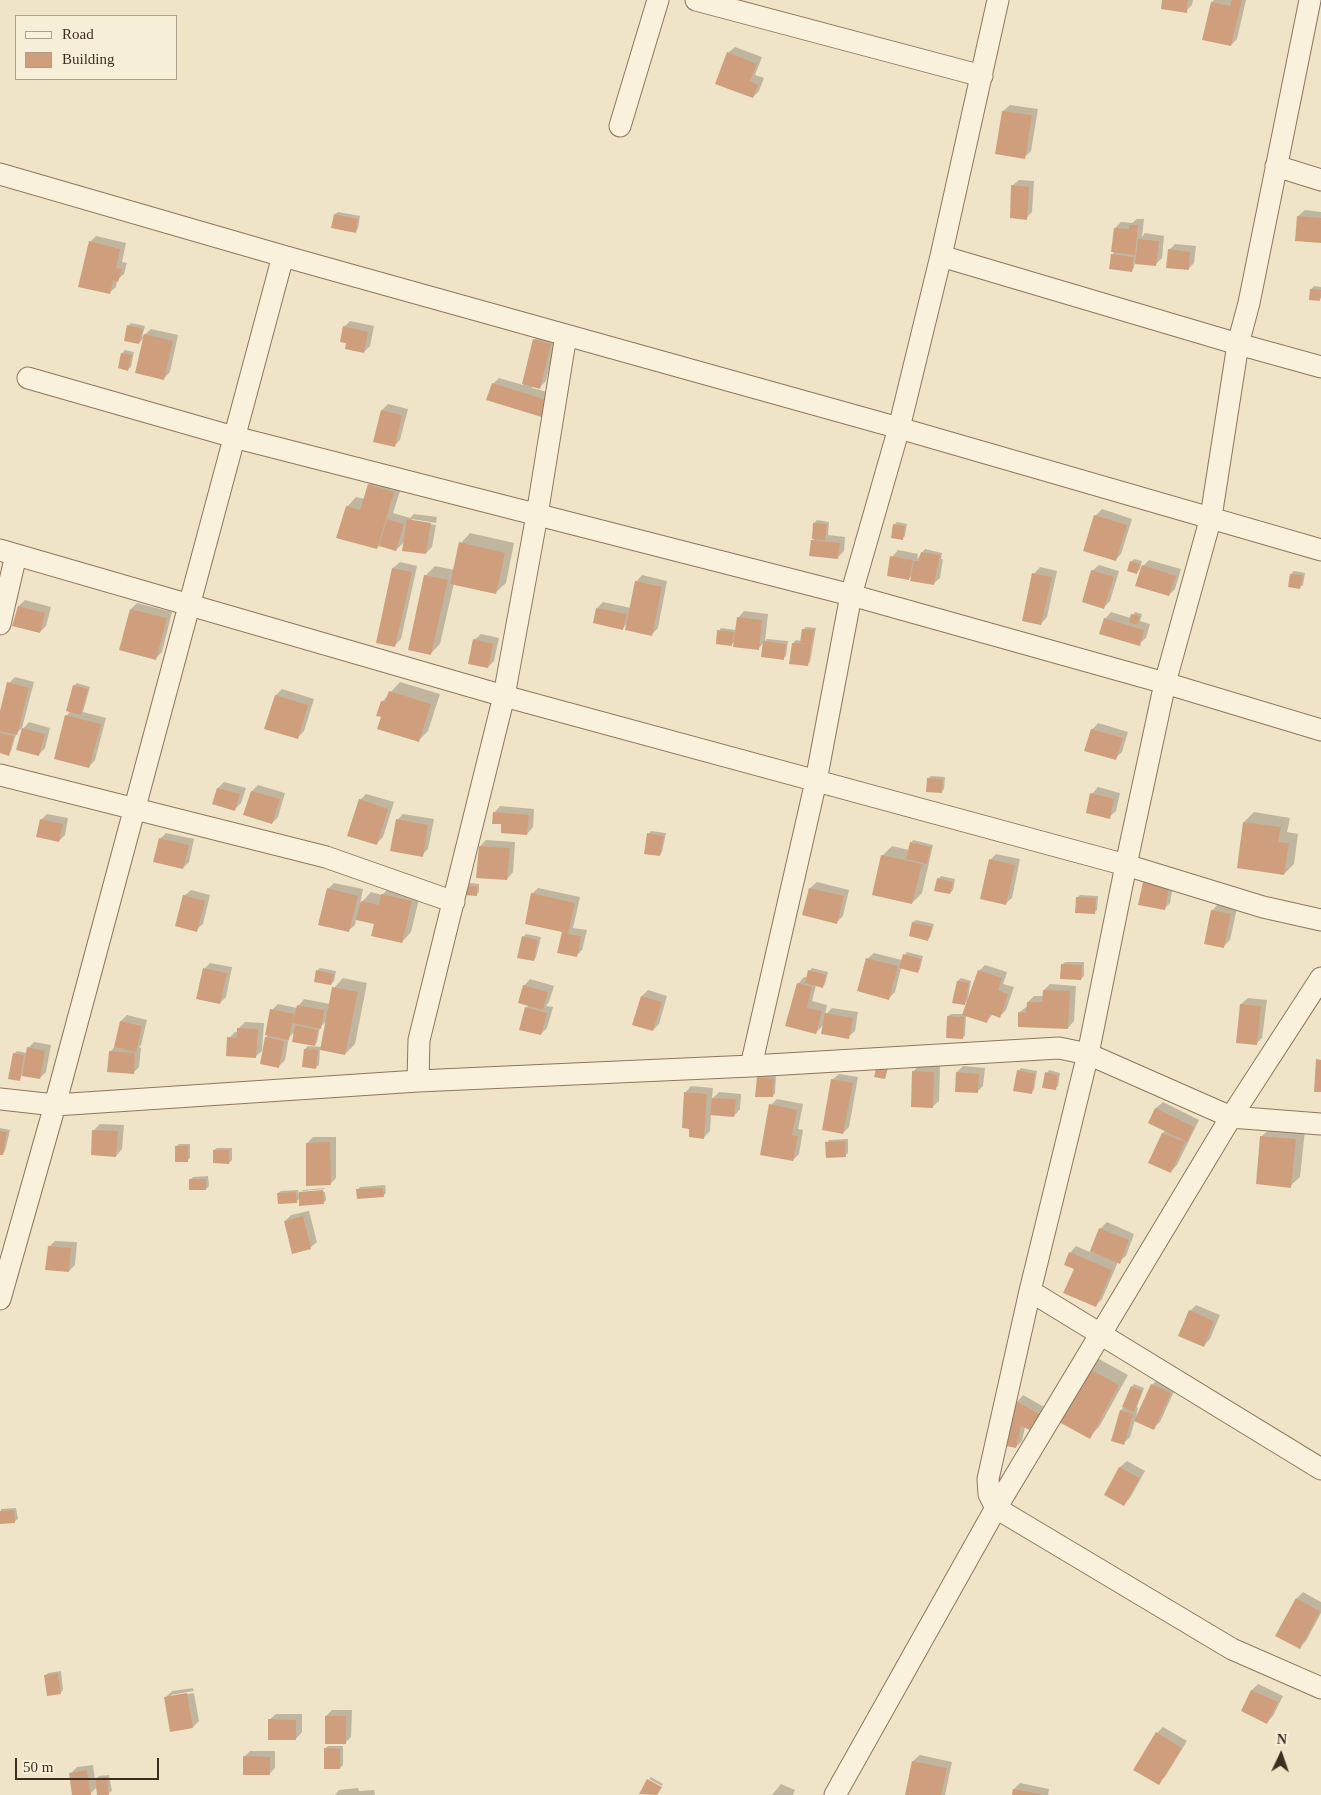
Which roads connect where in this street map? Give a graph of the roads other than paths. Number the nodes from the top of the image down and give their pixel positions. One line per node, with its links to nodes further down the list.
1 (658, 0): 6 (street)
2 (696, 0): 5 (street)
3 (998, 0): 5 (street)
4 (1310, 0): 7 (street)
5 (982, 76): 11 (street)
6 (620, 126)
7 (1276, 166): 9 (street); 13 (street)
8 (0, 174): 10 (street)
9 (1321, 180)
10 (283, 256): 12 (street); 17 (street)
11 (941, 256): 13 (street); 16 (street)
12 (566, 335): 16 (street); 18 (street)
13 (1238, 344): 14 (street); 19 (street)
14 (1321, 367)
15 (28, 378): 17 (street)
16 (899, 428): 19 (street); 22 (street)
17 (234, 437): 18 (street); 23 (street)
18 (537, 515): 22 (street); 26 (street)
19 (1211, 517): 20 (street); 25 (street)
20 (1321, 550)
21 (8, 552): 23 (street); 24 (street)
22 (850, 595): 25 (street); 29 (street)
23 (189, 606): 26 (street); 30 (street)
24 (0, 624)
25 (1165, 683): 27 (street); 31 (street)
26 (504, 696): 29 (street); 32 (street)
27 (1321, 730)
28 (0, 775): 30 (street)
29 (816, 781): 31 (street); 36 (street)
30 (134, 809): 32 (street); 39 (street)
31 (1126, 865): 33 (street); 35 (street)
32 (454, 902): 37 (street)
33 (1321, 920)
34 (1321, 978): 40 (street)
35 (1088, 1054): 36 (street); 40 (street); 42 (street)
36 (751, 1066): 37 (street)
37 (418, 1081): 39 (street)
38 (0, 1099): 39 (street)
39 (55, 1105): 43 (street)
40 (1231, 1117): 41 (street); 44 (street)
41 (1321, 1124)
42 (1030, 1291): 44 (street); 46 (street)
43 (0, 1299)
44 (1100, 1334): 45 (street); 46 (street)
45 (1321, 1469)
46 (996, 1508): 47 (street); 48 (street)
47 (1321, 1688)
48 (839, 1794)

